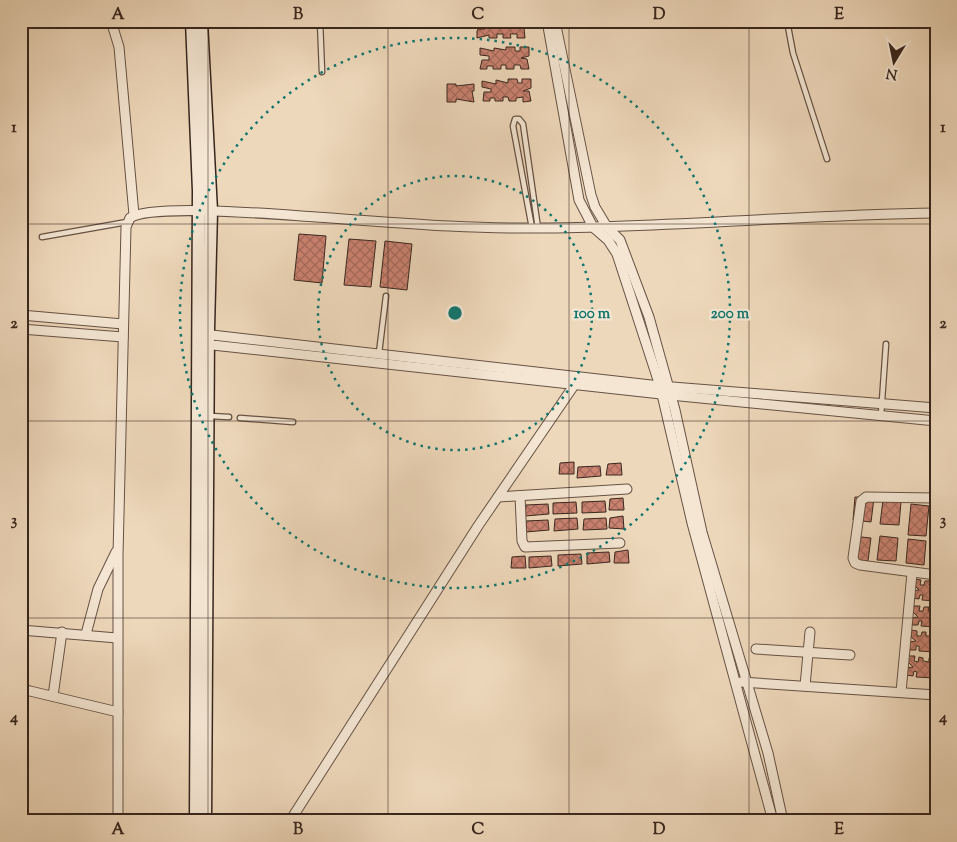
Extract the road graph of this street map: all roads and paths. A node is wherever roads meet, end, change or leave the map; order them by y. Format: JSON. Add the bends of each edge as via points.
{"nodes":[{"id":1,"x":111,"y":21,"type":"edge"},
{"id":2,"x":192,"y":21,"type":"edge"},
{"id":3,"x":201,"y":21,"type":"edge"},
{"id":4,"x":320,"y":21,"type":"edge"},
{"id":5,"x":547,"y":21,"type":"edge"},
{"id":6,"x":555,"y":21,"type":"edge"},
{"id":7,"x":787,"y":21,"type":"edge"},
{"id":8,"x":322,"y":72,"type":"dead end"},
{"id":9,"x":827,"y":159,"type":"dead end"},
{"id":10,"x":205,"y":211,"type":"junction"},
{"id":11,"x":936,"y":213,"type":"edge"},
{"id":12,"x":134,"y":215,"type":"junction"},
{"id":13,"x":127,"y":222,"type":"junction"},
{"id":14,"x":593,"y":227,"type":"junction"},
{"id":15,"x":607,"y":227,"type":"junction"},
{"id":16,"x":535,"y":228,"type":"junction"},
{"id":17,"x":42,"y":237,"type":"dead end"},
{"id":18,"x":386,"y":296,"type":"dead end"},
{"id":19,"x":21,"y":315,"type":"edge"},
{"id":20,"x":124,"y":324,"type":"junction"},
{"id":21,"x":21,"y":329,"type":"edge"},
{"id":22,"x":123,"y":337,"type":"junction"},
{"id":23,"x":203,"y":339,"type":"junction"},
{"id":24,"x":886,"y":344,"type":"dead end"},
{"id":25,"x":379,"y":353,"type":"junction"},
{"id":26,"x":578,"y":381,"type":"junction"},
{"id":27,"x":665,"y":391,"type":"junction"},
{"id":28,"x":882,"y":404,"type":"junction"},
{"id":29,"x":936,"y":408,"type":"edge"},
{"id":30,"x":207,"y":416,"type":"junction"},
{"id":31,"x":881,"y":416,"type":"junction"},
{"id":32,"x":228,"y":418,"type":"dead end"},
{"id":33,"x":240,"y":418,"type":"dead end"},
{"id":34,"x":936,"y":421,"type":"edge"},
{"id":35,"x":293,"y":422,"type":"dead end"},
{"id":36,"x":627,"y":489,"type":"dead end"},
{"id":37,"x":520,"y":496,"type":"junction"},
{"id":38,"x":498,"y":497,"type":"junction"},
{"id":39,"x":935,"y":498,"type":"edge"},
{"id":40,"x":620,"y":543,"type":"dead end"},
{"id":41,"x":118,"y":547,"type":"junction"},
{"id":42,"x":912,"y":573,"type":"junction"},
{"id":43,"x":936,"y":575,"type":"edge"},
{"id":44,"x":21,"y":630,"type":"edge"},
{"id":45,"x":62,"y":632,"type":"junction"},
{"id":46,"x":810,"y":632,"type":"dead end"},
{"id":47,"x":86,"y":634,"type":"junction"},
{"id":48,"x":117,"y":638,"type":"junction"},
{"id":49,"x":756,"y":649,"type":"dead end"},
{"id":50,"x":808,"y":652,"type":"junction"},
{"id":51,"x":850,"y":655,"type":"dead end"},
{"id":52,"x":736,"y":681,"type":"junction"},
{"id":53,"x":746,"y":682,"type":"junction"},
{"id":54,"x":805,"y":686,"type":"junction"},
{"id":55,"x":901,"y":692,"type":"junction"},
{"id":56,"x":21,"y":695,"type":"edge"},
{"id":57,"x":936,"y":695,"type":"edge"},
{"id":58,"x":53,"y":696,"type":"junction"},
{"id":59,"x":118,"y":712,"type":"junction"},
{"id":60,"x":118,"y":821,"type":"edge"},
{"id":61,"x":196,"y":821,"type":"edge"},
{"id":62,"x":205,"y":821,"type":"edge"},
{"id":63,"x":290,"y":821,"type":"edge"},
{"id":64,"x":773,"y":821,"type":"edge"},
{"id":65,"x":783,"y":821,"type":"edge"}],
"edges":[{"from":1,"to":12,"type":"street","via":[[119,47]]},
{"from":2,"to":10,"type":"main road"},
{"from":3,"to":10,"type":"main road"},
{"from":4,"to":8,"type":"lane"},
{"from":5,"to":14,"type":"street","via":[[579,200]]},
{"from":6,"to":15,"type":"street","via":[[591,195]]},
{"from":7,"to":9,"type":"lane"},
{"from":10,"to":12,"type":"street"},
{"from":10,"to":16,"type":"street"},
{"from":10,"to":23,"type":"main road"},
{"from":11,"to":15,"type":"street"},
{"from":12,"to":13,"type":"street"},
{"from":13,"to":17,"type":"lane"},
{"from":13,"to":20,"type":"street"},
{"from":14,"to":15,"type":"street"},
{"from":14,"to":16,"type":"street"},
{"from":14,"to":27,"type":"street","via":[[608,240],[617,254]]},
{"from":15,"to":27,"type":"street","via":[[623,246],[649,318]]},
{"from":16,"to":16,"type":"lane","via":[[512,126],[519,118],[523,124]]},
{"from":18,"to":25,"type":"lane"},
{"from":19,"to":20,"type":"street"},
{"from":20,"to":22,"type":"street"},
{"from":21,"to":22,"type":"street"},
{"from":22,"to":41,"type":"street"},
{"from":23,"to":25,"type":"street"},
{"from":23,"to":26,"type":"street"},
{"from":23,"to":30,"type":"main road"},
{"from":23,"to":61,"type":"main road"},
{"from":24,"to":28,"type":"lane"},
{"from":25,"to":26,"type":"street"},
{"from":26,"to":27,"type":"street"},
{"from":26,"to":38,"type":"street"},
{"from":27,"to":28,"type":"street"},
{"from":27,"to":31,"type":"street"},
{"from":27,"to":52,"type":"street","via":[[692,523]]},
{"from":27,"to":53,"type":"street","via":[[675,410],[702,532]]},
{"from":28,"to":29,"type":"street"},
{"from":28,"to":31,"type":"lane"},
{"from":30,"to":32,"type":"lane"},
{"from":30,"to":62,"type":"main road"},
{"from":31,"to":34,"type":"street"},
{"from":33,"to":35,"type":"lane"},
{"from":36,"to":37,"type":"street"},
{"from":37,"to":38,"type":"street"},
{"from":37,"to":40,"type":"street","via":[[525,547]]},
{"from":38,"to":63,"type":"street"},
{"from":39,"to":42,"type":"street","via":[[866,497],[861,501],[854,563]]},
{"from":41,"to":47,"type":"street","via":[[98,589]]},
{"from":41,"to":48,"type":"street"},
{"from":42,"to":43,"type":"street"},
{"from":42,"to":55,"type":"street"},
{"from":44,"to":45,"type":"street"},
{"from":45,"to":47,"type":"street"},
{"from":45,"to":58,"type":"street"},
{"from":46,"to":50,"type":"street"},
{"from":47,"to":48,"type":"street"},
{"from":48,"to":59,"type":"street"},
{"from":49,"to":50,"type":"street"},
{"from":50,"to":51,"type":"street"},
{"from":50,"to":54,"type":"street"},
{"from":52,"to":53,"type":"street"},
{"from":52,"to":64,"type":"street"},
{"from":53,"to":54,"type":"street"},
{"from":53,"to":65,"type":"street","via":[[768,753]]},
{"from":54,"to":55,"type":"street"},
{"from":55,"to":57,"type":"street"},
{"from":56,"to":58,"type":"street","via":[[25,690]]},
{"from":58,"to":59,"type":"street"},
{"from":59,"to":60,"type":"street"}]}
